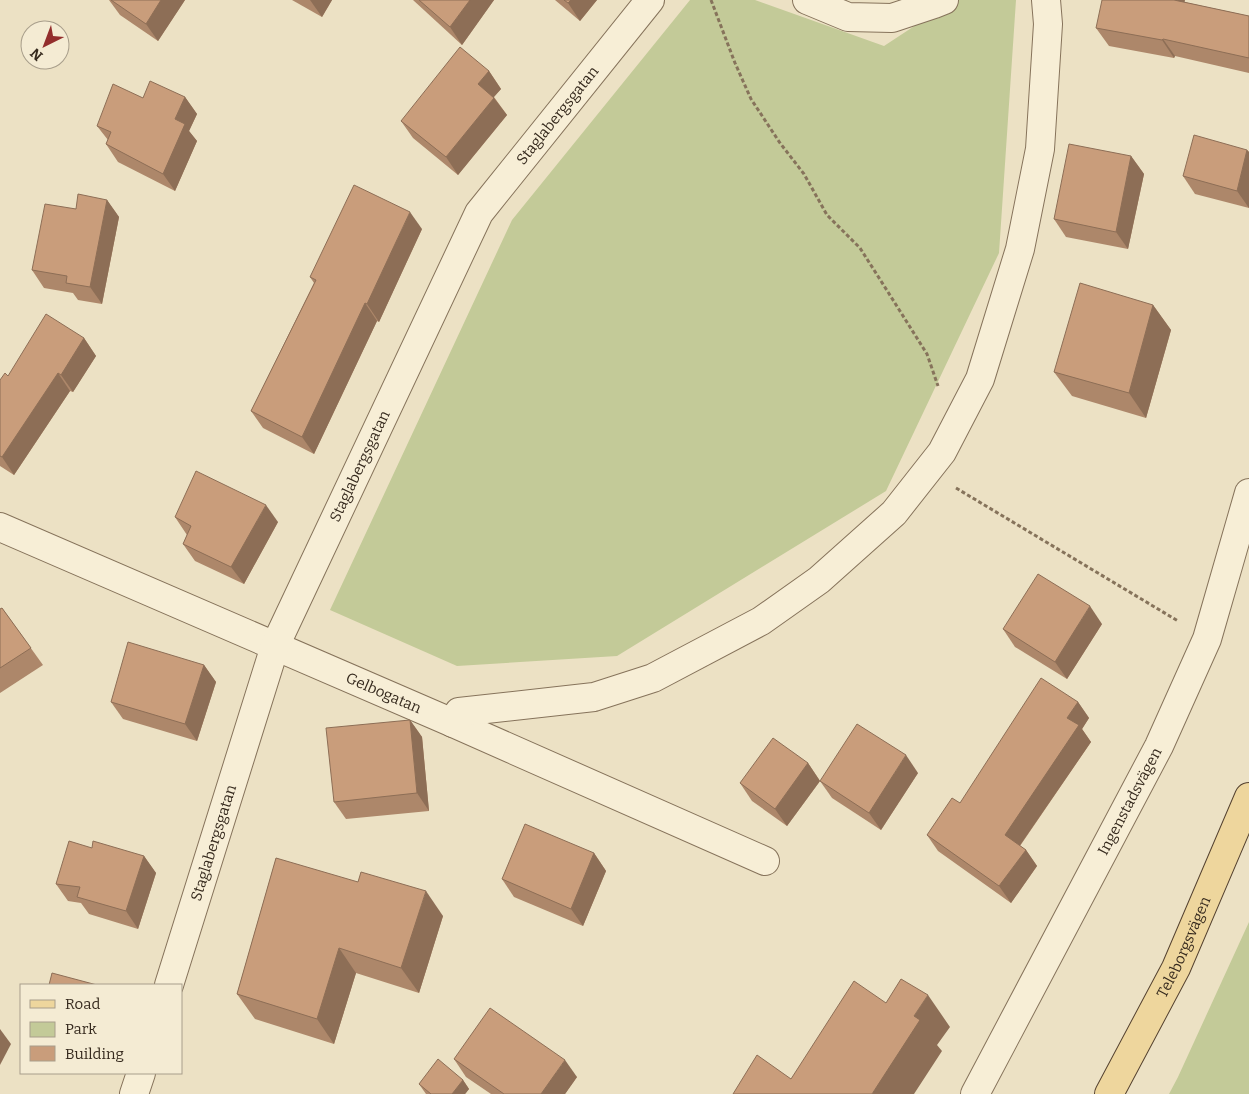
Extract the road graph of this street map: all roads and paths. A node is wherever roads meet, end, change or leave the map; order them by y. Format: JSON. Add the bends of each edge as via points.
{"nodes":[{"id":1,"x":650,"y":0,"type":"edge"},
{"id":2,"x":711,"y":0,"type":"edge"},
{"id":3,"x":807,"y":0,"type":"edge"},
{"id":4,"x":944,"y":0,"type":"edge"},
{"id":5,"x":1046,"y":0,"type":"edge"},
{"id":6,"x":953,"y":432,"type":"junction"},
{"id":7,"x":928,"y":471,"type":"junction"},
{"id":8,"x":1249,"y":493,"type":"edge"},
{"id":9,"x":0,"y":527,"type":"edge"},
{"id":10,"x":1208,"y":639,"type":"junction"},
{"id":11,"x":276,"y":646,"type":"junction"},
{"id":12,"x":453,"y":723,"type":"junction"},
{"id":13,"x":1249,"y":796,"type":"edge"},
{"id":14,"x":765,"y":861,"type":"dead end"},
{"id":15,"x":168,"y":984,"type":"edge"},
{"id":16,"x":141,"y":1074,"type":"edge"},
{"id":17,"x":134,"y":1094,"type":"edge"},
{"id":18,"x":975,"y":1094,"type":"edge"},
{"id":19,"x":1109,"y":1094,"type":"edge"}],
"edges":[{"from":1,"to":11,"type":"street","name":"Staglabergsgatan","via":[[479,212]]},
{"from":2,"to":6,"type":"path","via":[[751,99],[804,174],[827,215],[860,248],[927,354]]},
{"from":3,"to":4,"type":"street","via":[[848,17],[892,18]]},
{"from":5,"to":6,"type":"street","via":[[1048,24],[1040,149],[1020,249],[980,379]]},
{"from":6,"to":7,"type":"street"},
{"from":7,"to":10,"type":"path"},
{"from":7,"to":12,"type":"street","via":[[894,513],[819,580],[761,621],[662,674],[594,697],[460,712]]},
{"from":8,"to":10,"type":"street","name":"Ingenstadsvägen"},
{"from":9,"to":11,"type":"street","name":"Gelbogatan"},
{"from":10,"to":18,"type":"street","name":"Ingenstadsvägen","via":[[1158,746]]},
{"from":11,"to":12,"type":"street","name":"Gelbogatan"},
{"from":11,"to":15,"type":"street","name":"Staglabergsgatan"},
{"from":12,"to":14,"type":"street","name":"Gelbogatan"},
{"from":13,"to":19,"type":"main road","name":"Teleborgsvägen","via":[[1176,968]]},
{"from":16,"to":17,"type":"street"}]}
